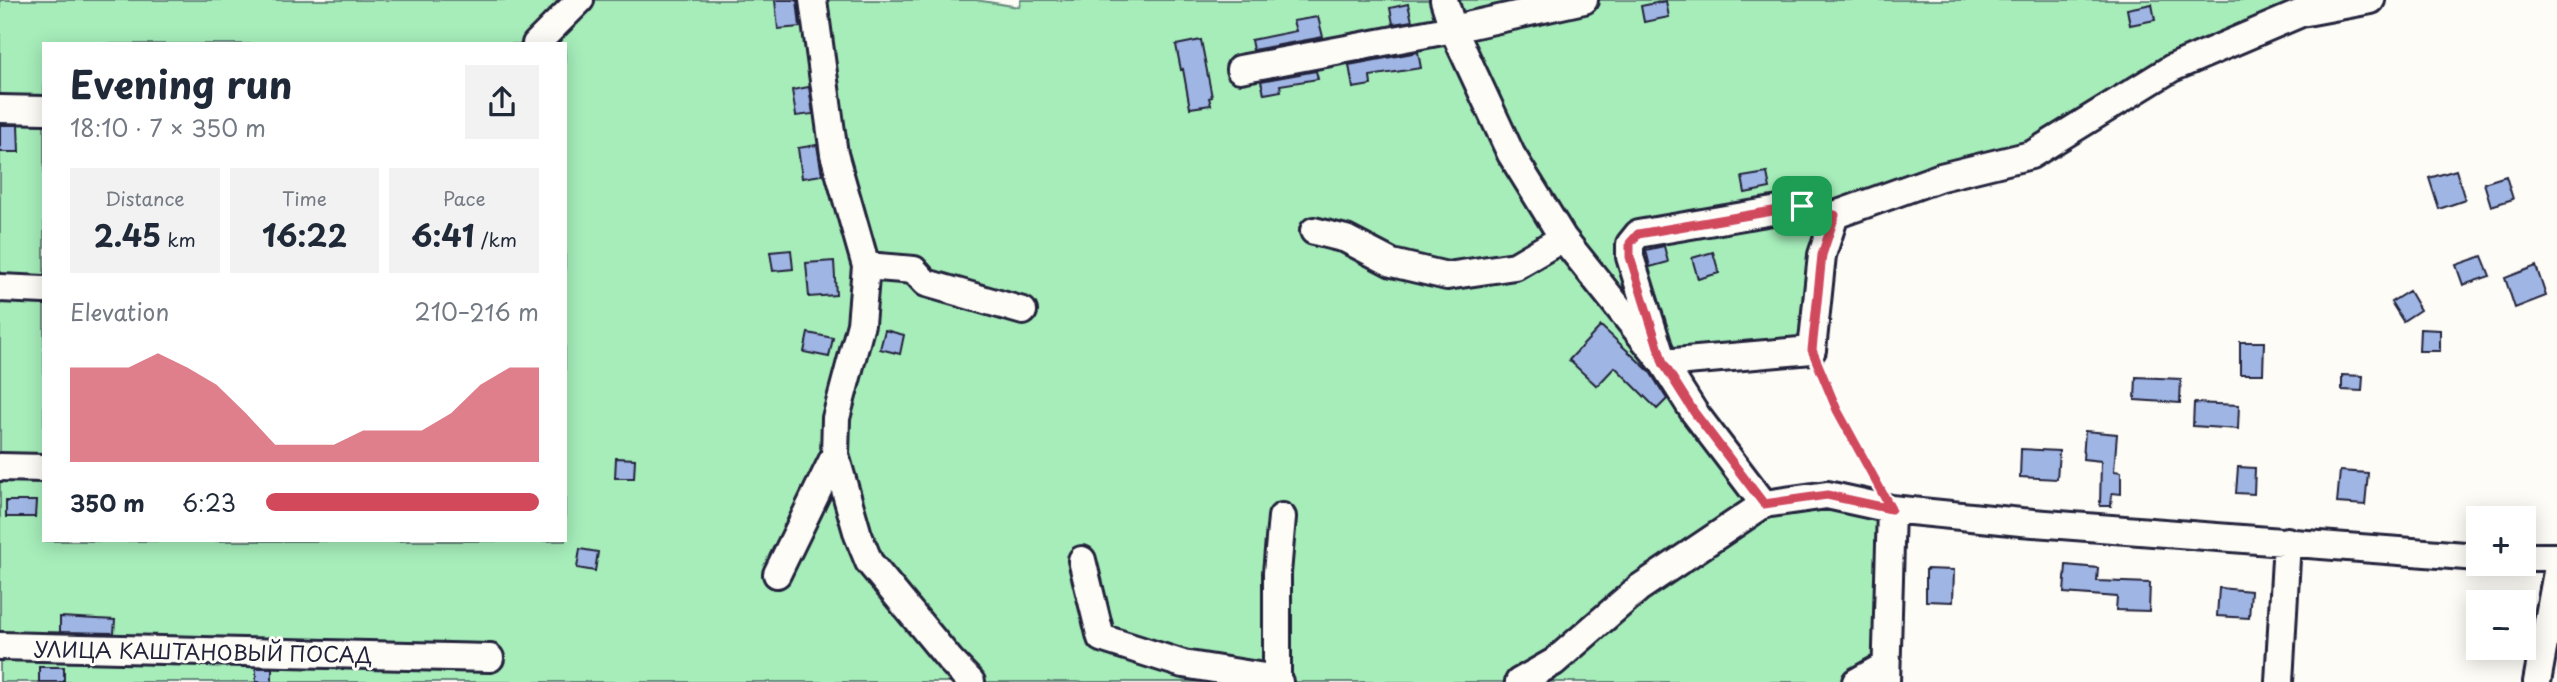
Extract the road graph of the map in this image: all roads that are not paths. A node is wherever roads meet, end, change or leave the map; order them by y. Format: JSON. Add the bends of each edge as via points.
{"nodes":[{"id":1,"x":579,"y":0,"type":"edge"},
{"id":2,"x":813,"y":0,"type":"edge"},
{"id":3,"x":1444,"y":0,"type":"edge"},
{"id":4,"x":1584,"y":0,"type":"edge"},
{"id":5,"x":2371,"y":0,"type":"edge"},
{"id":6,"x":1453,"y":29,"type":"junction"},
{"id":7,"x":538,"y":42,"type":"edge"},
{"id":8,"x":1240,"y":69,"type":"dead end"},
{"id":9,"x":0,"y":109,"type":"edge"},
{"id":10,"x":42,"y":110,"type":"edge"},
{"id":11,"x":1835,"y":215,"type":"junction"},
{"id":12,"x":1314,"y":231,"type":"dead end"},
{"id":13,"x":1563,"y":238,"type":"junction"},
{"id":14,"x":866,"y":266,"type":"junction"},
{"id":15,"x":0,"y":288,"type":"edge"},
{"id":16,"x":42,"y":290,"type":"edge"},
{"id":17,"x":1023,"y":311,"type":"dead end"},
{"id":18,"x":1663,"y":363,"type":"junction"},
{"id":19,"x":835,"y":455,"type":"junction"},
{"id":20,"x":0,"y":467,"type":"edge"},
{"id":21,"x":42,"y":468,"type":"edge"},
{"id":22,"x":1764,"y":504,"type":"junction"},
{"id":23,"x":1891,"y":509,"type":"junction"},
{"id":24,"x":1282,"y":517,"type":"dead end"},
{"id":25,"x":2287,"y":541,"type":"junction"},
{"id":26,"x":2466,"y":555,"type":"edge"},
{"id":27,"x":2536,"y":557,"type":"edge"},
{"id":28,"x":2557,"y":557,"type":"edge"},
{"id":29,"x":1082,"y":559,"type":"dead end"},
{"id":30,"x":2557,"y":572,"type":"edge"},
{"id":31,"x":777,"y":574,"type":"dead end"},
{"id":32,"x":0,"y":646,"type":"edge"},
{"id":33,"x":490,"y":658,"type":"dead end"},
{"id":34,"x":1886,"y":673,"type":"edge"},
{"id":35,"x":1278,"y":681,"type":"edge"},
{"id":36,"x":971,"y":682,"type":"edge"},
{"id":37,"x":1518,"y":682,"type":"edge"},
{"id":38,"x":1856,"y":682,"type":"edge"},
{"id":39,"x":2279,"y":682,"type":"edge"},
{"id":40,"x":2537,"y":682,"type":"edge"}],
"edges":[{"from":1,"to":7,"type":"street"},
{"from":2,"to":14,"type":"street","via":[[834,154]]},
{"from":3,"to":6,"type":"street"},
{"from":4,"to":6,"type":"street"},
{"from":5,"to":11,"type":"street","via":[[2301,13],[2172,68],[2031,155],[1941,177]]},
{"from":6,"to":8,"type":"street"},
{"from":6,"to":13,"type":"street","via":[[1511,154]]},
{"from":9,"to":10,"type":"street"},
{"from":11,"to":18,"type":"street","via":[[1822,255],[1812,350]]},
{"from":11,"to":18,"type":"street","via":[[1802,206],[1638,234],[1630,243],[1630,257]]},
{"from":12,"to":13,"type":"street","via":[[1346,239],[1392,263],[1447,276],[1515,266]]},
{"from":13,"to":18,"type":"street"},
{"from":14,"to":17,"type":"street","via":[[914,270],[926,283]]},
{"from":14,"to":19,"type":"street","via":[[861,324],[836,418]]},
{"from":15,"to":16,"type":"street"},
{"from":18,"to":22,"type":"street"},
{"from":19,"to":31,"type":"street"},
{"from":19,"to":36,"type":"street","via":[[869,562]]},
{"from":20,"to":21,"type":"street"},
{"from":22,"to":23,"type":"street","via":[[1827,495]]},
{"from":22,"to":37,"type":"street","via":[[1639,588],[1554,662]]},
{"from":23,"to":25,"type":"street"},
{"from":23,"to":34,"type":"street"},
{"from":24,"to":35,"type":"street","via":[[1277,573]]},
{"from":25,"to":26,"type":"street"},
{"from":25,"to":39,"type":"street"},
{"from":27,"to":28,"type":"street"},
{"from":29,"to":35,"type":"street","via":[[1101,638],[1183,664]]},
{"from":30,"to":40,"type":"street"},
{"from":32,"to":33,"type":"street","name":"УЛИЦА КАШТАНОВЫЙ ПОСАД"},
{"from":34,"to":38,"type":"street"}]}
